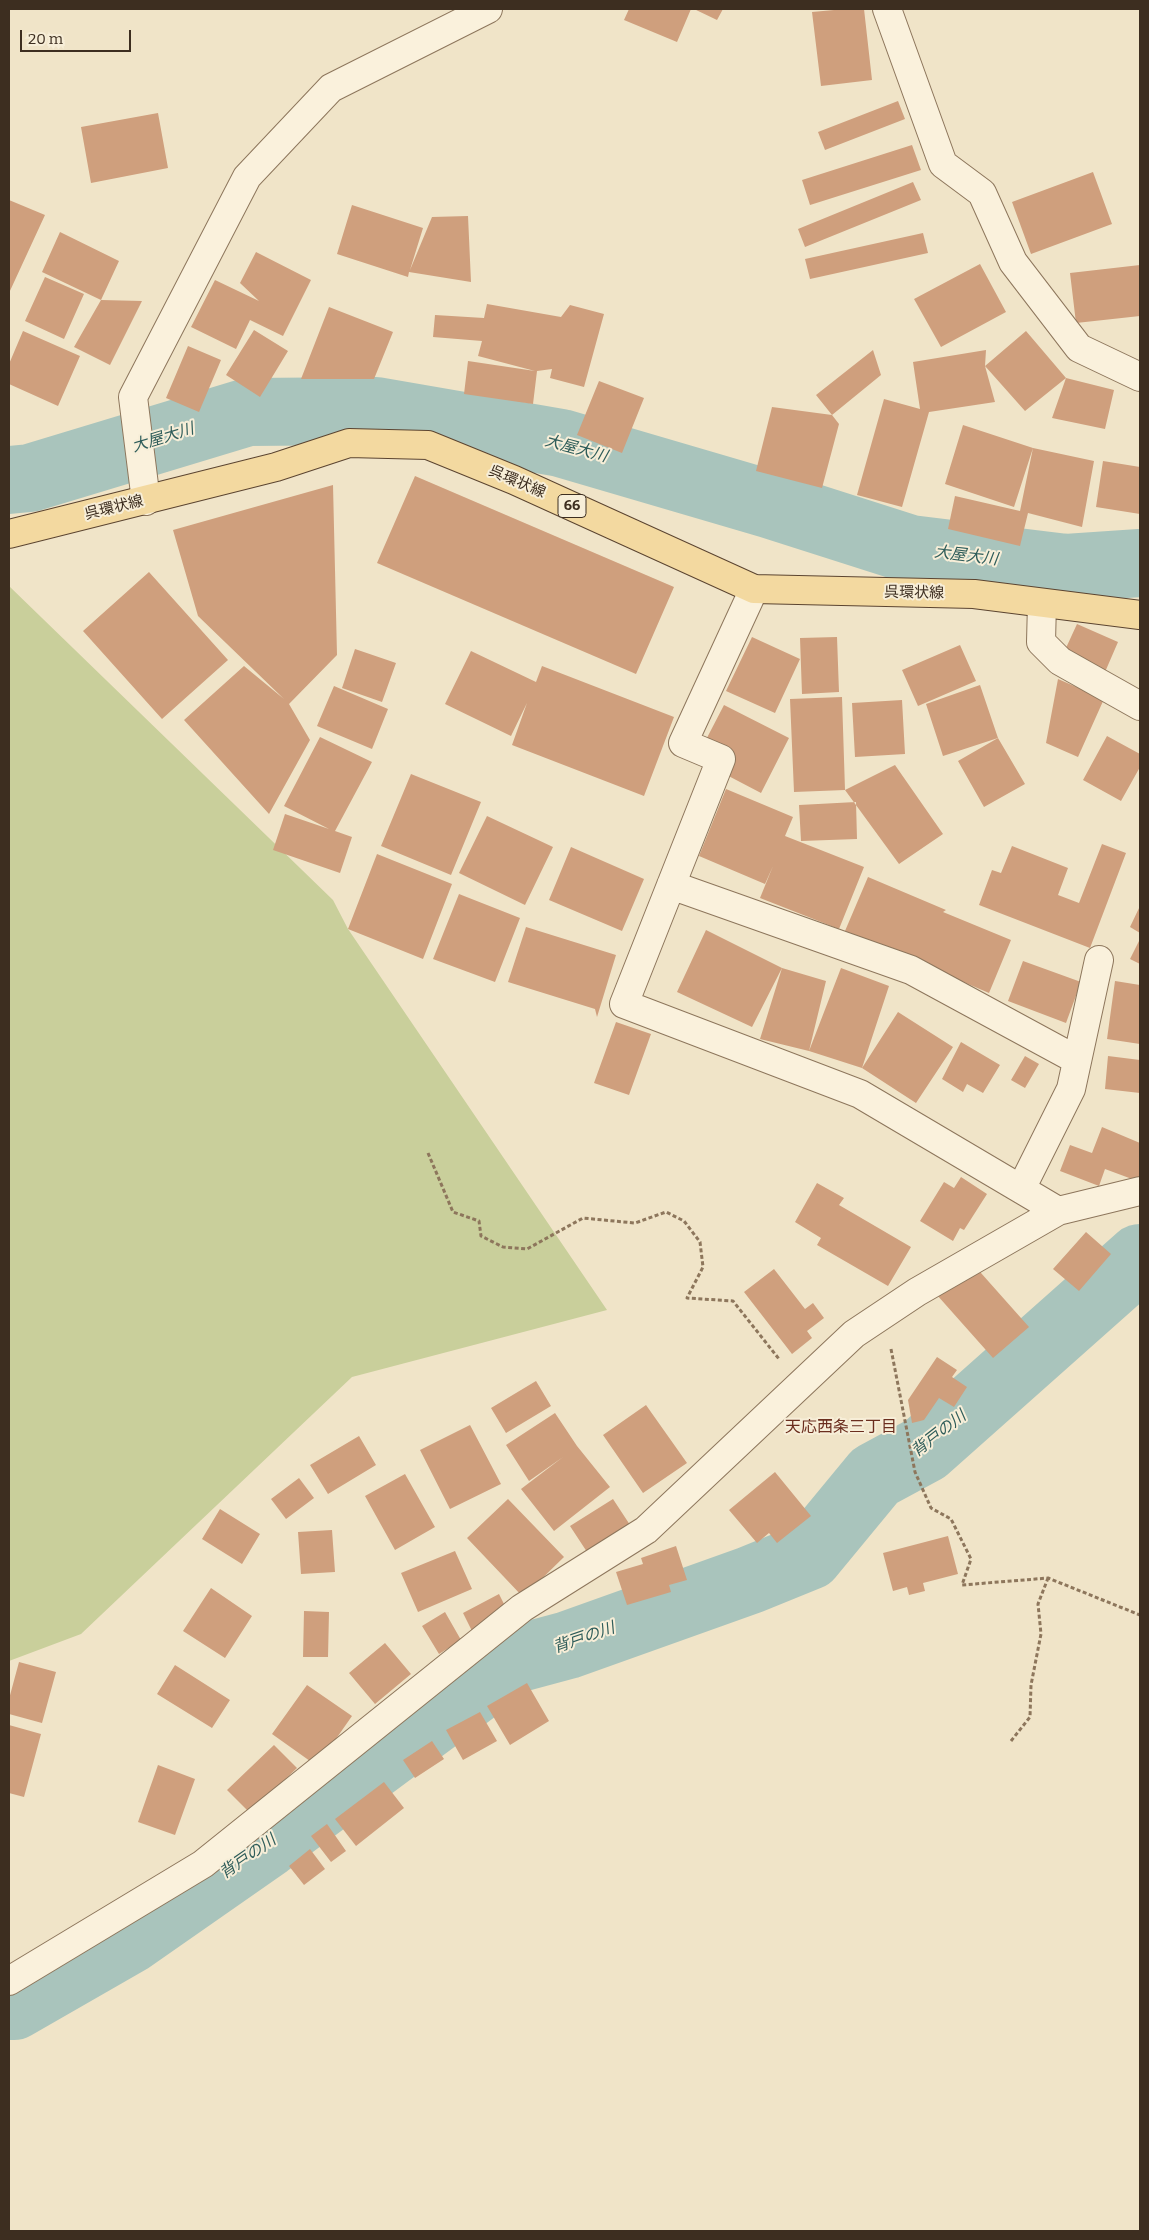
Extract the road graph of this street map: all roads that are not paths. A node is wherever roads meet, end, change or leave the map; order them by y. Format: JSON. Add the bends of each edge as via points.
{"nodes":[{"id":1,"x":488,"y":9,"type":"edge"},
{"id":2,"x":887,"y":9,"type":"edge"},
{"id":3,"x":1140,"y":377,"type":"edge"},
{"id":4,"x":146,"y":501,"type":"junction"},
{"id":5,"x":9,"y":534,"type":"edge"},
{"id":6,"x":754,"y":589,"type":"junction"},
{"id":7,"x":1042,"y":603,"type":"junction"},
{"id":8,"x":1140,"y":615,"type":"edge"},
{"id":9,"x":1140,"y":706,"type":"edge"},
{"id":10,"x":671,"y":885,"type":"junction"},
{"id":11,"x":1099,"y":960,"type":"dead end"},
{"id":12,"x":1077,"y":1060,"type":"junction"},
{"id":13,"x":1021,"y":1189,"type":"junction"},
{"id":14,"x":1140,"y":1191,"type":"edge"},
{"id":15,"x":1058,"y":1211,"type":"junction"},
{"id":16,"x":9,"y":1981,"type":"edge"}],
"edges":[{"from":1,"to":4,"type":"street","via":[[331,88],[247,177],[133,397]]},
{"from":2,"to":3,"type":"street","via":[[943,164],[982,193],[1013,262],[1079,348]]},
{"from":4,"to":5,"type":"main road","name":"呉環状線","number":"66"},
{"from":4,"to":6,"type":"main road","name":"呉環状線","number":"66","via":[[276,467],[349,443],[428,445],[514,480]]},
{"from":6,"to":7,"type":"main road","name":"呉環状線","number":"66","via":[[974,594]]},
{"from":6,"to":10,"type":"street","via":[[683,742],[721,759]]},
{"from":7,"to":8,"type":"main road","name":"呉環状線","number":"66"},
{"from":7,"to":9,"type":"street","via":[[1041,642],[1060,660]]},
{"from":10,"to":12,"type":"street","via":[[911,970]]},
{"from":10,"to":13,"type":"street","via":[[624,1004],[860,1094]]},
{"from":11,"to":12,"type":"street"},
{"from":12,"to":13,"type":"street","via":[[1071,1089]]},
{"from":13,"to":15,"type":"street"},
{"from":14,"to":15,"type":"street"},
{"from":15,"to":16,"type":"street","via":[[917,1292],[854,1334],[646,1530],[522,1608],[203,1864]]}]}
